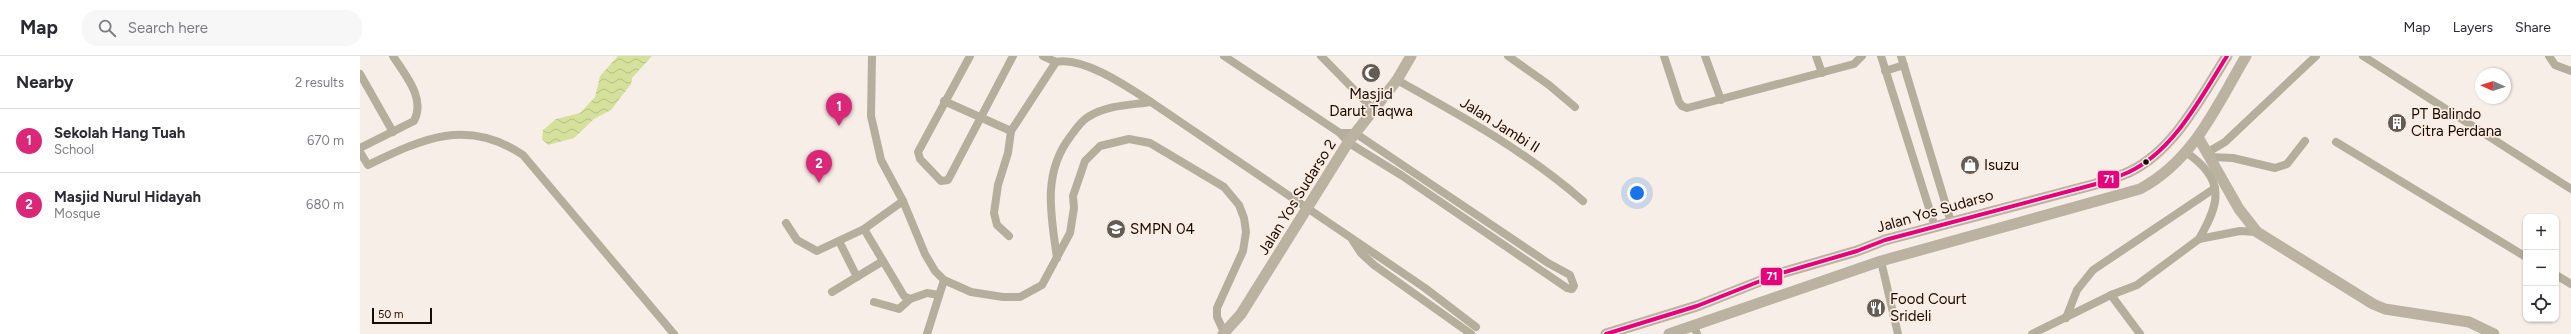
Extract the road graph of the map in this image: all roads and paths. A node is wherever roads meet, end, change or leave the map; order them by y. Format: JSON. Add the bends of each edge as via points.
{"nodes":[{"id":1,"x":393,"y":56,"type":"edge"},
{"id":2,"x":872,"y":56,"type":"edge"},
{"id":3,"x":970,"y":56,"type":"edge"},
{"id":4,"x":1013,"y":56,"type":"edge"},
{"id":5,"x":1043,"y":56,"type":"edge"},
{"id":6,"x":1224,"y":56,"type":"edge"},
{"id":7,"x":1411,"y":56,"type":"edge"},
{"id":8,"x":1508,"y":56,"type":"edge"},
{"id":9,"x":1664,"y":56,"type":"edge"},
{"id":10,"x":1705,"y":56,"type":"edge"},
{"id":11,"x":1816,"y":56,"type":"edge"},
{"id":12,"x":1862,"y":56,"type":"edge"},
{"id":13,"x":1881,"y":56,"type":"edge"},
{"id":14,"x":1902,"y":56,"type":"edge"},
{"id":15,"x":2227,"y":56,"type":"edge"},
{"id":16,"x":2246,"y":56,"type":"edge"},
{"id":17,"x":2316,"y":56,"type":"edge"},
{"id":18,"x":2363,"y":56,"type":"edge"},
{"id":19,"x":2548,"y":56,"type":"edge"},
{"id":20,"x":1323,"y":57,"type":"edge"},
{"id":21,"x":1060,"y":59,"type":"edge"},
{"id":22,"x":1904,"y":65,"type":"junction"},
{"id":23,"x":1885,"y":71,"type":"junction"},
{"id":24,"x":2571,"y":71,"type":"edge"},
{"id":25,"x":1822,"y":73,"type":"junction"},
{"id":26,"x":360,"y":74,"type":"edge"},
{"id":27,"x":1397,"y":80,"type":"junction"},
{"id":28,"x":944,"y":100,"type":"junction"},
{"id":29,"x":1721,"y":100,"type":"junction"},
{"id":30,"x":1151,"y":102,"type":"junction"},
{"id":31,"x":1575,"y":107,"type":"dead end"},
{"id":32,"x":1373,"y":109,"type":"junction"},
{"id":33,"x":980,"y":117,"type":"junction"},
{"id":34,"x":1011,"y":131,"type":"junction"},
{"id":35,"x":393,"y":132,"type":"junction"},
{"id":36,"x":1340,"y":133,"type":"junction"},
{"id":37,"x":1355,"y":133,"type":"junction"},
{"id":38,"x":2198,"y":137,"type":"junction"},
{"id":39,"x":2305,"y":141,"type":"dead end"},
{"id":40,"x":2336,"y":142,"type":"dead end"},
{"id":41,"x":1348,"y":143,"type":"junction"},
{"id":42,"x":360,"y":148,"type":"edge"},
{"id":43,"x":360,"y":152,"type":"edge"},
{"id":44,"x":2187,"y":153,"type":"junction"},
{"id":45,"x":2209,"y":154,"type":"junction"},
{"id":46,"x":2216,"y":188,"type":"junction"},
{"id":47,"x":2571,"y":189,"type":"edge"},
{"id":48,"x":902,"y":201,"type":"junction"},
{"id":49,"x":1584,"y":202,"type":"dead end"},
{"id":50,"x":1308,"y":207,"type":"junction"},
{"id":51,"x":1951,"y":222,"type":"junction"},
{"id":52,"x":786,"y":223,"type":"dead end"},
{"id":53,"x":1935,"y":227,"type":"junction"},
{"id":54,"x":864,"y":229,"type":"junction"},
{"id":55,"x":1920,"y":231,"type":"junction"},
{"id":56,"x":2258,"y":232,"type":"junction"},
{"id":57,"x":1008,"y":236,"type":"dead end"},
{"id":58,"x":2199,"y":239,"type":"junction"},
{"id":59,"x":1352,"y":240,"type":"junction"},
{"id":60,"x":839,"y":241,"type":"junction"},
{"id":61,"x":1926,"y":250,"type":"junction"},
{"id":62,"x":1857,"y":251,"type":"junction"},
{"id":63,"x":2523,"y":255,"type":"edge"},
{"id":64,"x":1057,"y":258,"type":"junction"},
{"id":65,"x":883,"y":261,"type":"junction"},
{"id":66,"x":1881,"y":261,"type":"junction"},
{"id":67,"x":1860,"y":268,"type":"junction"},
{"id":68,"x":858,"y":277,"type":"junction"},
{"id":69,"x":2559,"y":277,"type":"edge"},
{"id":70,"x":944,"y":280,"type":"junction"},
{"id":71,"x":2571,"y":284,"type":"edge"},
{"id":72,"x":832,"y":292,"type":"dead end"},
{"id":73,"x":2111,"y":294,"type":"junction"},
{"id":74,"x":939,"y":295,"type":"junction"},
{"id":75,"x":910,"y":299,"type":"junction"},
{"id":76,"x":874,"y":302,"type":"dead end"},
{"id":77,"x":2066,"y":318,"type":"junction"},
{"id":78,"x":1476,"y":327,"type":"dead end"},
{"id":79,"x":1690,"y":331,"type":"edge"},
{"id":80,"x":1223,"y":333,"type":"edge"},
{"id":81,"x":674,"y":334,"type":"edge"},
{"id":82,"x":927,"y":334,"type":"edge"},
{"id":83,"x":1471,"y":334,"type":"edge"},
{"id":84,"x":1606,"y":334,"type":"edge"},
{"id":85,"x":1669,"y":334,"type":"edge"},
{"id":86,"x":1898,"y":334,"type":"edge"},
{"id":87,"x":2032,"y":334,"type":"edge"},
{"id":88,"x":2140,"y":334,"type":"edge"},
{"id":89,"x":2494,"y":334,"type":"edge"}],
"edges":[{"from":1,"to":35,"type":"street","via":[[416,95],[419,108],[414,121]]},
{"from":2,"to":48,"type":"street","via":[[870,92],[876,145]]},
{"from":3,"to":28,"type":"street"},
{"from":4,"to":33,"type":"street"},
{"from":5,"to":21,"type":"street"},
{"from":6,"to":36,"type":"street"},
{"from":7,"to":27,"type":"main road","name":"Jalan Yos Sudarso 2"},
{"from":8,"to":31,"type":"street"},
{"from":9,"to":29,"type":"street","via":[[1682,106],[1687,108]]},
{"from":10,"to":29,"type":"street"},
{"from":11,"to":25,"type":"street"},
{"from":12,"to":25,"type":"street","via":[[1854,64]]},
{"from":13,"to":23,"type":"street"},
{"from":14,"to":22,"type":"street"},
{"from":15,"to":51,"type":"main road","name":"Jalan Yos Sudarso","via":[[2161,150],[2134,169],[2096,184]]},
{"from":16,"to":38,"type":"main road"},
{"from":17,"to":45,"type":"street"},
{"from":18,"to":47,"type":"street"},
{"from":19,"to":24,"type":"street","via":[[2556,65]]},
{"from":20,"to":32,"type":"street"},
{"from":21,"to":30,"type":"street","via":[[1079,59],[1095,65]]},
{"from":21,"to":34,"type":"street"},
{"from":22,"to":23,"type":"street"},
{"from":22,"to":51,"type":"street"},
{"from":23,"to":53,"type":"street"},
{"from":25,"to":29,"type":"street"},
{"from":26,"to":35,"type":"street"},
{"from":27,"to":32,"type":"main road","name":"Jalan Yos Sudarso 2"},
{"from":27,"to":49,"type":"street","name":"Jalan Jambi II","via":[[1507,144],[1553,176]]},
{"from":28,"to":33,"type":"street"},
{"from":28,"to":33,"type":"street","via":[[918,152],[920,160],[938,180],[948,180]]},
{"from":30,"to":50,"type":"street"},
{"from":30,"to":64,"type":"street","via":[[1117,106],[1087,117],[1059,151],[1053,168],[1051,199]]},
{"from":32,"to":37,"type":"main road","name":"Jalan Yos Sudarso 2"},
{"from":33,"to":34,"type":"street"},
{"from":34,"to":57,"type":"street","via":[[994,213],[997,225]]},
{"from":35,"to":42,"type":"street"},
{"from":36,"to":37,"type":"street"},
{"from":36,"to":41,"type":"street"},
{"from":37,"to":41,"type":"main road","name":"Jalan Yos Sudarso 2"},
{"from":37,"to":41,"type":"street","via":[[1548,263],[1570,275],[1574,286],[1572,289],[1401,175]]},
{"from":38,"to":44,"type":"main road"},
{"from":38,"to":45,"type":"main road"},
{"from":39,"to":45,"type":"street","via":[[2287,164],[2275,168]]},
{"from":40,"to":63,"type":"street"},
{"from":41,"to":50,"type":"main road","name":"Jalan Yos Sudarso 2"},
{"from":43,"to":81,"type":"street","via":[[368,165],[417,141],[444,136],[483,138],[510,147],[523,155]]},
{"from":44,"to":46,"type":"street","via":[[2210,174]]},
{"from":44,"to":61,"type":"main road","via":[[2160,178],[2140,189]]},
{"from":45,"to":56,"type":"main road","via":[[2239,209]]},
{"from":46,"to":58,"type":"street","via":[[2214,211]]},
{"from":46,"to":77,"type":"street","via":[[2093,270],[2077,290]]},
{"from":48,"to":54,"type":"street"},
{"from":48,"to":70,"type":"street","via":[[925,254]]},
{"from":50,"to":59,"type":"street"},
{"from":50,"to":80,"type":"main road","name":"Jalan Yos Sudarso 2","via":[[1241,314]]},
{"from":51,"to":53,"type":"main road","name":"Jalan Yos Sudarso"},
{"from":52,"to":60,"type":"street","via":[[796,240],[810,249],[816,251]]},
{"from":53,"to":55,"type":"main road","name":"Jalan Yos Sudarso"},
{"from":54,"to":60,"type":"street"},
{"from":54,"to":65,"type":"street"},
{"from":55,"to":61,"type":"main road"},
{"from":55,"to":62,"type":"main road","name":"Jalan Yos Sudarso","via":[[1885,240]]},
{"from":56,"to":58,"type":"street","via":[[2240,230]]},
{"from":56,"to":89,"type":"main road","via":[[2373,304],[2469,322]]},
{"from":58,"to":73,"type":"street","via":[[2137,285]]},
{"from":59,"to":78,"type":"street","via":[[1425,288]]},
{"from":59,"to":83,"type":"street","via":[[1374,265]]},
{"from":60,"to":68,"type":"street"},
{"from":61,"to":66,"type":"main road"},
{"from":62,"to":67,"type":"main road"},
{"from":62,"to":84,"type":"main road","name":"Jalan Yos Sudarso","via":[[1778,274],[1697,306]]},
{"from":64,"to":70,"type":"street","via":[[1042,285],[1020,297],[971,292]]},
{"from":64,"to":80,"type":"street","via":[[1070,233],[1073,196],[1079,174],[1093,151],[1116,141],[1129,139],[1150,143],[1224,186],[1239,205],[1244,218],[1246,232],[1243,251],[1216,312]]},
{"from":65,"to":68,"type":"street"},
{"from":65,"to":75,"type":"street","via":[[904,296]]},
{"from":66,"to":67,"type":"main road"},
{"from":66,"to":86,"type":"street"},
{"from":67,"to":79,"type":"main road"},
{"from":68,"to":72,"type":"street"},
{"from":69,"to":71,"type":"street"},
{"from":70,"to":74,"type":"street"},
{"from":73,"to":77,"type":"street"},
{"from":73,"to":88,"type":"street"},
{"from":74,"to":75,"type":"street","via":[[927,293]]},
{"from":74,"to":82,"type":"street"},
{"from":75,"to":76,"type":"street","via":[[899,309],[888,308]]},
{"from":77,"to":87,"type":"street"},
{"from":79,"to":85,"type":"main road"}]}
